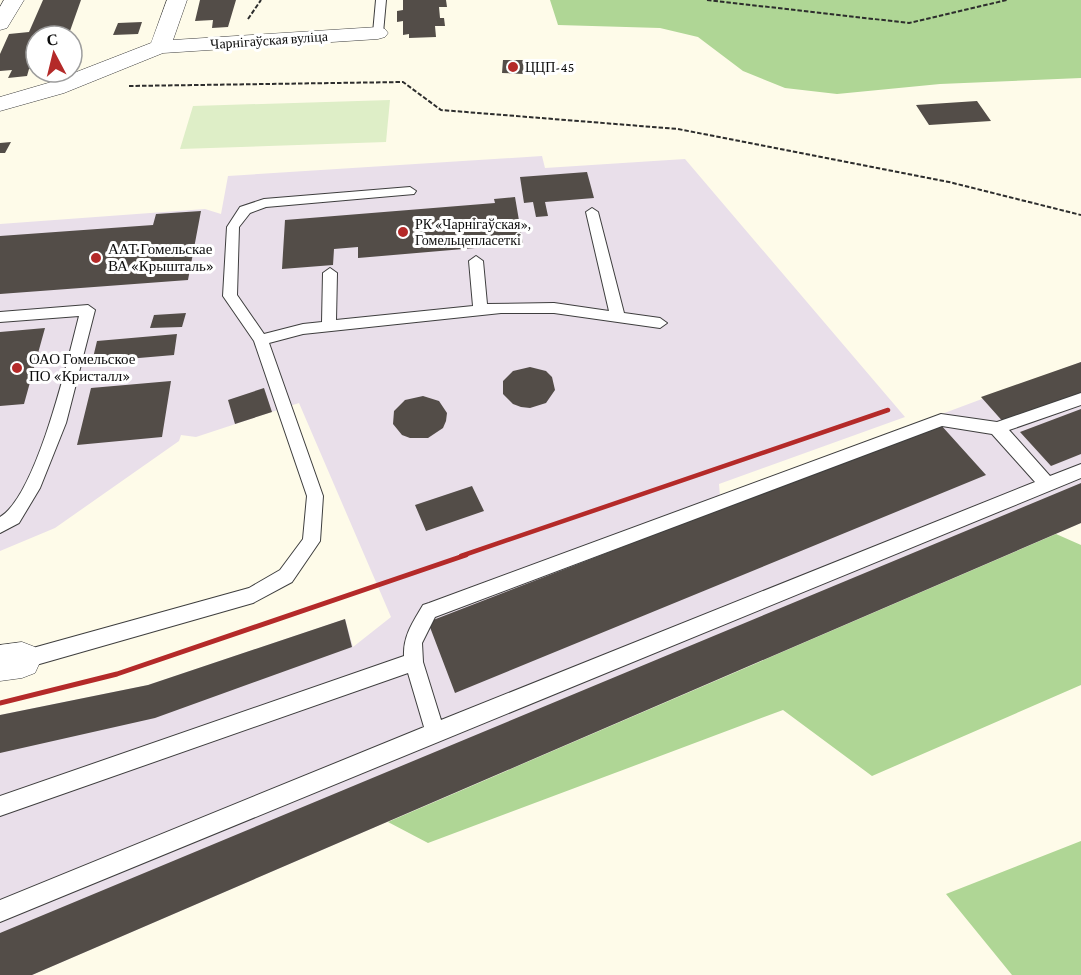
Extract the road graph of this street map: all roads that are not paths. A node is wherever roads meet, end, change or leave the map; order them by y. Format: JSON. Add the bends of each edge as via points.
{"nodes":[{"id":1,"x":14,"y":0,"type":"edge"},
{"id":2,"x":177,"y":0,"type":"edge"},
{"id":3,"x":381,"y":0,"type":"edge"},
{"id":4,"x":0,"y":24,"type":"edge"},
{"id":5,"x":378,"y":33,"type":"joint"},
{"id":6,"x":160,"y":47,"type":"junction"},
{"id":7,"x":0,"y":104,"type":"edge"},
{"id":8,"x":410,"y":191,"type":"dead end"},
{"id":9,"x":592,"y":212,"type":"dead end"},
{"id":10,"x":476,"y":261,"type":"dead end"},
{"id":11,"x":330,"y":273,"type":"dead end"},
{"id":12,"x":481,"y":311,"type":"junction"},
{"id":13,"x":0,"y":317,"type":"edge"},
{"id":14,"x":618,"y":317,"type":"junction"},
{"id":15,"x":660,"y":323,"type":"dead end"},
{"id":16,"x":329,"y":326,"type":"junction"},
{"id":17,"x":261,"y":340,"type":"junction"},
{"id":18,"x":1081,"y":399,"type":"edge"},
{"id":19,"x":997,"y":428,"type":"junction"},
{"id":20,"x":1081,"y":471,"type":"edge"},
{"id":21,"x":1047,"y":485,"type":"junction"},
{"id":22,"x":0,"y":526,"type":"edge"},
{"id":23,"x":11,"y":661,"type":"edge"},
{"id":24,"x":414,"y":662,"type":"junction"},
{"id":25,"x":435,"y":732,"type":"junction"},
{"id":26,"x":0,"y":806,"type":"edge"},
{"id":27,"x":0,"y":911,"type":"edge"}],
"edges":[{"from":1,"to":4,"type":"street"},
{"from":2,"to":6,"type":"street"},
{"from":3,"to":5,"type":"lane"},
{"from":5,"to":6,"type":"street","name":"Чарнігаўская вуліца"},
{"from":6,"to":7,"type":"street","name":"Чарнігаўская вуліца","via":[[56,88]]},
{"from":8,"to":17,"type":"lane","via":[[264,203],[245,210],[233,227],[230,296]]},
{"from":9,"to":14,"type":"lane"},
{"from":10,"to":12,"type":"lane"},
{"from":11,"to":16,"type":"lane"},
{"from":12,"to":14,"type":"lane","via":[[554,308]]},
{"from":12,"to":16,"type":"lane"},
{"from":13,"to":22,"type":"lane","via":[[88,309],[58,423],[32,488],[13,519]]},
{"from":14,"to":15,"type":"lane"},
{"from":16,"to":17,"type":"lane"},
{"from":17,"to":23,"type":"lane","via":[[315,496],[311,541],[286,576],[253,595]]},
{"from":18,"to":19,"type":"lane"},
{"from":19,"to":21,"type":"lane"},
{"from":19,"to":24,"type":"lane","via":[[941,420],[429,611],[413,642]]},
{"from":20,"to":21,"type":"lane"},
{"from":21,"to":25,"type":"lane"},
{"from":24,"to":25,"type":"lane"},
{"from":24,"to":26,"type":"lane"},
{"from":25,"to":27,"type":"lane"}]}
